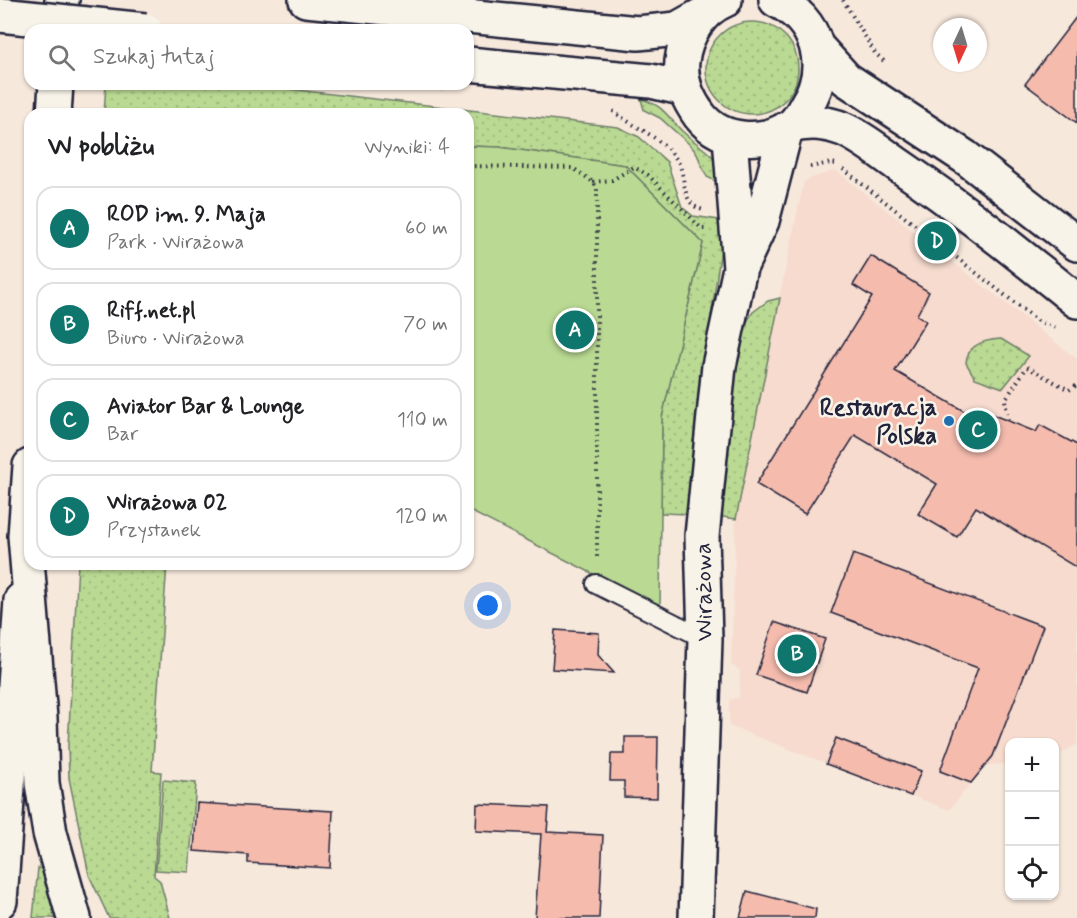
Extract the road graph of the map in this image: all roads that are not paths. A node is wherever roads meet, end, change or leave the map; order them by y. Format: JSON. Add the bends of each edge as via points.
{"nodes":[{"id":1,"x":62,"y":0,"type":"edge"},
{"id":2,"x":306,"y":0,"type":"edge"},
{"id":3,"x":790,"y":4,"type":"edge"},
{"id":4,"x":714,"y":7,"type":"edge"},
{"id":5,"x":0,"y":15,"type":"edge"},
{"id":6,"x":60,"y":24,"type":"edge"},
{"id":7,"x":87,"y":24,"type":"edge"},
{"id":8,"x":817,"y":47,"type":"junction"},
{"id":9,"x":474,"y":65,"type":"edge"},
{"id":10,"x":685,"y":89,"type":"junction"},
{"id":11,"x":56,"y":90,"type":"edge"},
{"id":12,"x":54,"y":108,"type":"edge"},
{"id":13,"x":790,"y":127,"type":"junction"},
{"id":14,"x":730,"y":137,"type":"junction"},
{"id":15,"x":1077,"y":244,"type":"edge"},
{"id":16,"x":740,"y":268,"type":"junction"},
{"id":17,"x":1077,"y":301,"type":"edge"},
{"id":18,"x":24,"y":551,"type":"edge"},
{"id":19,"x":28,"y":570,"type":"edge"},
{"id":20,"x":596,"y":584,"type":"dead end"},
{"id":21,"x":705,"y":639,"type":"junction"},
{"id":22,"x":0,"y":900,"type":"edge"},
{"id":23,"x":74,"y":918,"type":"edge"},
{"id":24,"x":696,"y":918,"type":"edge"}],
"edges":[{"from":1,"to":6,"type":"main road"},
{"from":2,"to":4,"type":"main road","via":[[644,33],[677,29]]},
{"from":3,"to":8,"type":"main road","via":[[813,32]]},
{"from":4,"to":10,"type":"main road","via":[[691,32],[683,50],[681,70]]},
{"from":5,"to":7,"type":"main road","bridge":true},
{"from":8,"to":13,"type":"main road","name":"Wirażowa","via":[[820,63],[813,95]]},
{"from":8,"to":15,"type":"main road","via":[[846,79],[965,157]]},
{"from":9,"to":10,"type":"main road","via":[[651,81]]},
{"from":10,"to":14,"type":"main road","via":[[706,124]]},
{"from":11,"to":12,"type":"main road"},
{"from":13,"to":14,"type":"main road","via":[[747,140]]},
{"from":13,"to":16,"type":"main road","name":"Wirażowa","via":[[762,221]]},
{"from":13,"to":17,"type":"main road","via":[[810,122],[844,129],[921,180]]},
{"from":14,"to":16,"type":"main road","name":"Wirażowa"},
{"from":16,"to":21,"type":"main road","name":"Wirażowa","via":[[719,366],[703,525]]},
{"from":18,"to":22,"type":"main road"},
{"from":19,"to":23,"type":"main road","via":[[42,783],[50,833]]},
{"from":20,"to":21,"type":"lane"},
{"from":21,"to":24,"type":"main road","name":"Wirażowa"}]}
